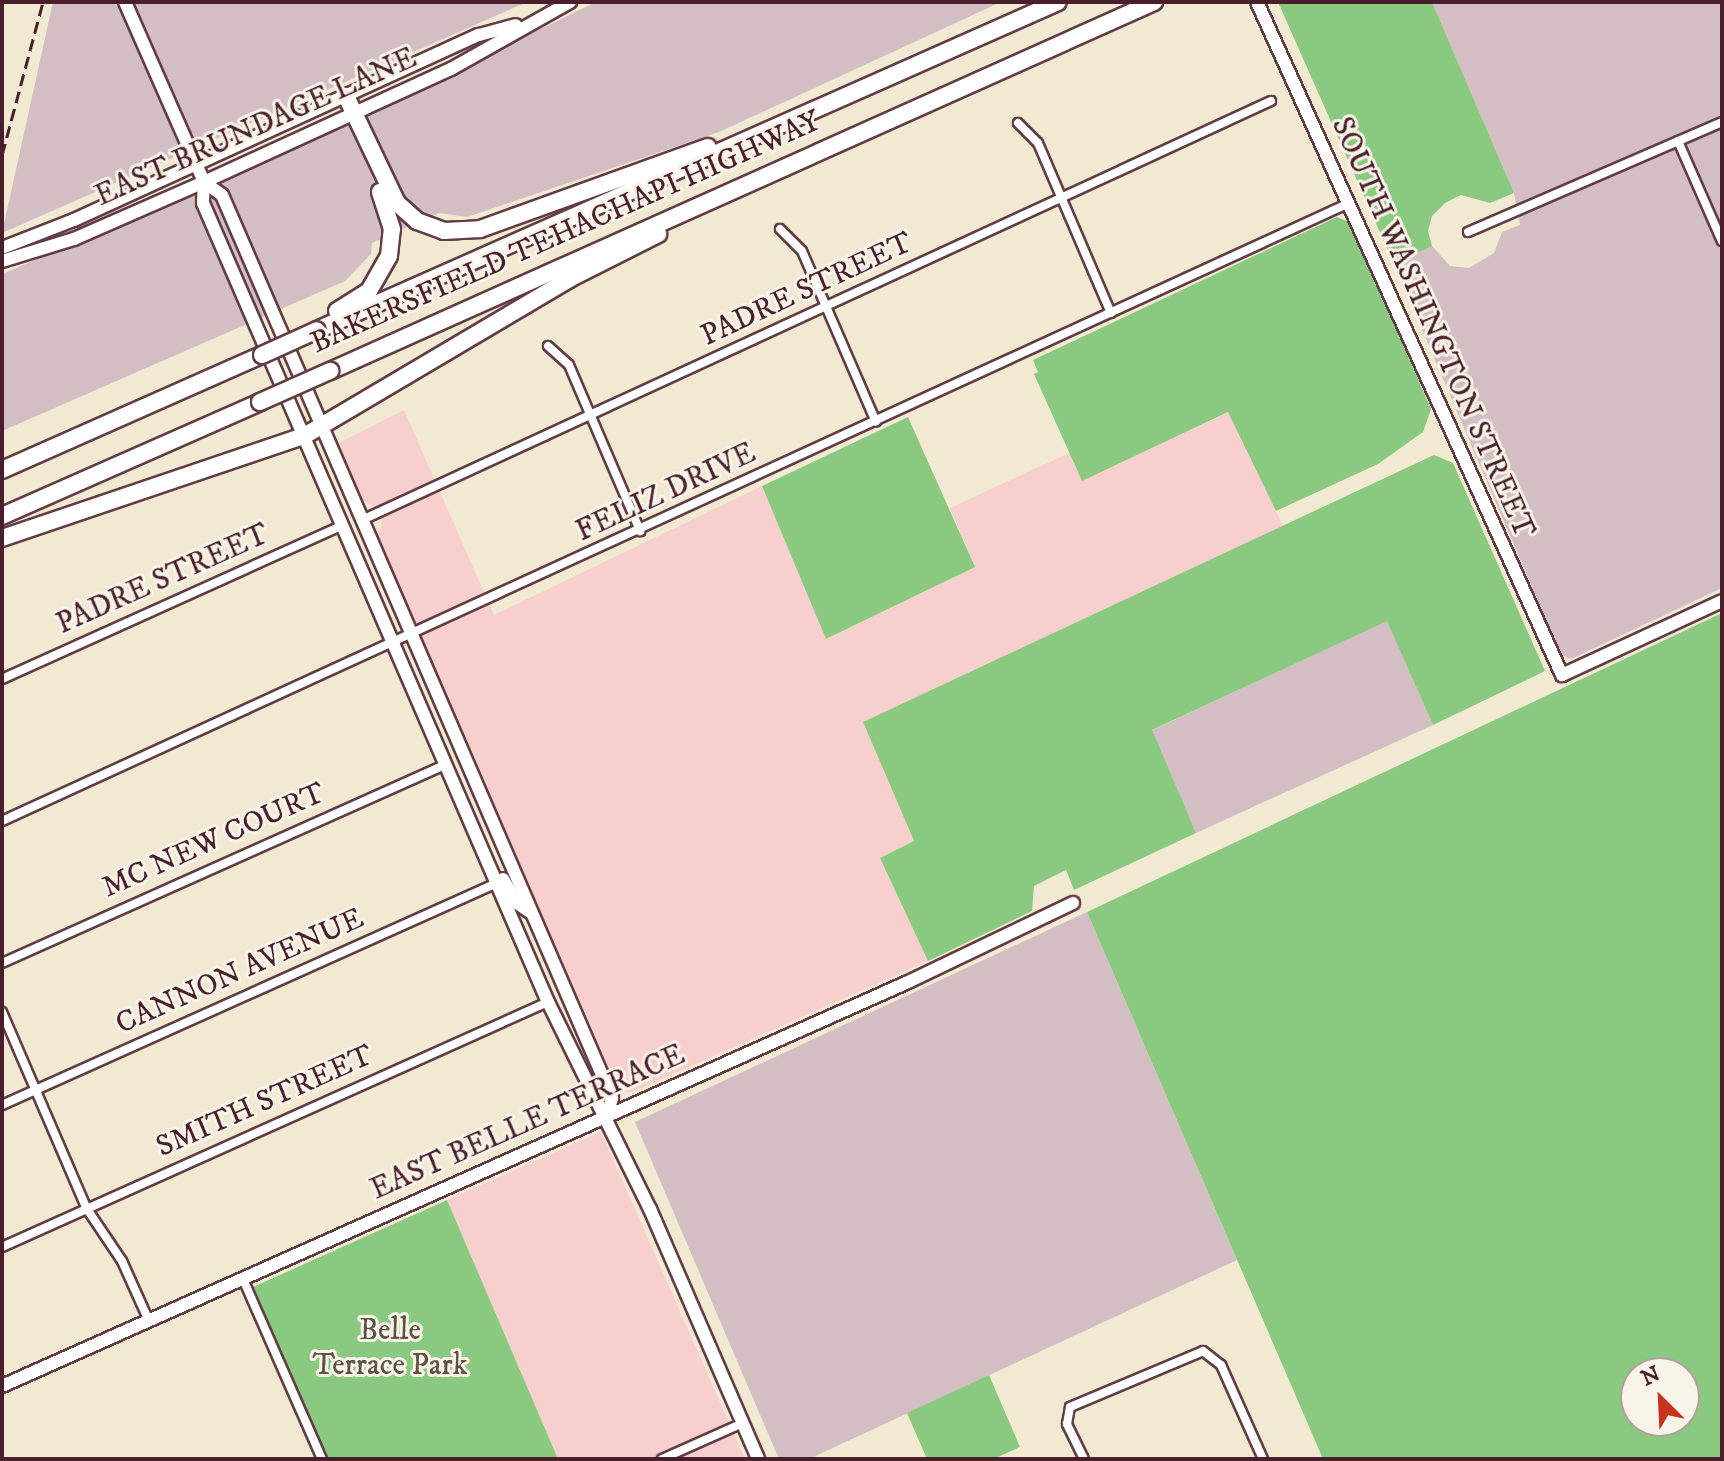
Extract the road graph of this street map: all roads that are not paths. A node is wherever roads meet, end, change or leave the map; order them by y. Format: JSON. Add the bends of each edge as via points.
{"nodes":[{"id":1,"x":125,"y":2,"type":"edge"},
{"id":2,"x":570,"y":2,"type":"edge"},
{"id":3,"x":1058,"y":2,"type":"edge"},
{"id":4,"x":1154,"y":2,"type":"edge"},
{"id":5,"x":1257,"y":2,"type":"edge"},
{"id":6,"x":523,"y":24,"type":"junction"},
{"id":7,"x":341,"y":98,"type":"junction"},
{"id":8,"x":1271,"y":101,"type":"dead end"},
{"id":9,"x":348,"y":115,"type":"junction"},
{"id":10,"x":1722,"y":122,"type":"edge"},
{"id":11,"x":1018,"y":123,"type":"dead end"},
{"id":12,"x":746,"y":141,"type":"junction"},
{"id":13,"x":1678,"y":141,"type":"junction"},
{"id":14,"x":196,"y":165,"type":"junction"},
{"id":15,"x":757,"y":178,"type":"junction"},
{"id":16,"x":204,"y":182,"type":"junction"},
{"id":17,"x":1062,"y":199,"type":"junction"},
{"id":18,"x":1347,"y":204,"type":"junction"},
{"id":19,"x":780,"y":229,"type":"dead end"},
{"id":20,"x":1468,"y":232,"type":"dead end"},
{"id":21,"x":1722,"y":241,"type":"edge"},
{"id":22,"x":2,"y":248,"type":"edge"},
{"id":23,"x":2,"y":261,"type":"edge"},
{"id":24,"x":826,"y":308,"type":"junction"},
{"id":25,"x":1111,"y":313,"type":"junction"},
{"id":26,"x":316,"y":328,"type":"junction"},
{"id":27,"x":548,"y":346,"type":"dead end"},
{"id":28,"x":591,"y":417,"type":"junction"},
{"id":29,"x":876,"y":422,"type":"junction"},
{"id":30,"x":321,"y":427,"type":"junction"},
{"id":31,"x":304,"y":436,"type":"junction"},
{"id":32,"x":2,"y":470,"type":"edge"},
{"id":33,"x":2,"y":516,"type":"edge"},
{"id":34,"x":362,"y":520,"type":"junction"},
{"id":35,"x":343,"y":525,"type":"junction"},
{"id":36,"x":640,"y":531,"type":"junction"},
{"id":37,"x":2,"y":538,"type":"edge"},
{"id":38,"x":1722,"y":601,"type":"edge"},
{"id":39,"x":412,"y":637,"type":"junction"},
{"id":40,"x":395,"y":644,"type":"junction"},
{"id":41,"x":2,"y":679,"type":"edge"},
{"id":42,"x":446,"y":764,"type":"junction"},
{"id":43,"x":2,"y":821,"type":"edge"},
{"id":44,"x":478,"y":839,"type":"junction"},
{"id":45,"x":497,"y":883,"type":"junction"},
{"id":46,"x":1073,"y":903,"type":"dead end"},
{"id":47,"x":530,"y":912,"type":"junction"},
{"id":48,"x":2,"y":963,"type":"edge"},
{"id":49,"x":548,"y":1002,"type":"junction"},
{"id":50,"x":2,"y":1012,"type":"edge"},
{"id":51,"x":36,"y":1090,"type":"junction"},
{"id":52,"x":2,"y":1105,"type":"edge"},
{"id":53,"x":607,"y":1116,"type":"junction"},
{"id":54,"x":87,"y":1209,"type":"junction"},
{"id":55,"x":2,"y":1247,"type":"edge"},
{"id":56,"x":243,"y":1279,"type":"junction"},
{"id":57,"x":149,"y":1321,"type":"junction"},
{"id":58,"x":2,"y":1386,"type":"edge"},
{"id":59,"x":743,"y":1423,"type":"junction"},
{"id":60,"x":322,"y":1459,"type":"edge"},
{"id":61,"x":662,"y":1459,"type":"edge"},
{"id":62,"x":758,"y":1459,"type":"edge"},
{"id":63,"x":1084,"y":1459,"type":"edge"},
{"id":64,"x":1263,"y":1459,"type":"edge"}],
"edges":[{"from":1,"to":14,"type":"street"},
{"from":2,"to":6,"type":"street","name":"EAST BRUNDAGE LANE"},
{"from":3,"to":12,"type":"highway","name":"BAKERSFIELD TEHACHAPI HIGHWAY"},
{"from":4,"to":15,"type":"highway","name":"BAKERSFIELD TEHACHAPI HIGHWAY"},
{"from":5,"to":18,"type":"street","name":"SOUTH WASHINGTON STREET"},
{"from":6,"to":7,"type":"street","name":"EAST BRUNDAGE LANE","via":[[479,35]]},
{"from":6,"to":9,"type":"street","name":"EAST BRUNDAGE LANE","via":[[451,69]]},
{"from":7,"to":9,"type":"highway"},
{"from":7,"to":14,"type":"street","name":"EAST BRUNDAGE LANE"},
{"from":8,"to":17,"type":"street","name":"PADRE STREET"},
{"from":9,"to":12,"type":"highway","via":[[397,203],[429,227],[456,232],[480,229],[707,147]]},
{"from":9,"to":16,"type":"street","name":"EAST BRUNDAGE LANE"},
{"from":9,"to":26,"type":"highway","via":[[385,202],[392,242],[385,269],[369,291]]},
{"from":10,"to":13,"type":"street"},
{"from":11,"to":17,"type":"street","via":[[1038,143]]},
{"from":12,"to":26,"type":"highway","name":"BAKERSFIELD TEHACHAPI HIGHWAY"},
{"from":13,"to":20,"type":"street"},
{"from":13,"to":21,"type":"street"},
{"from":14,"to":16,"type":"street"},
{"from":14,"to":22,"type":"street","name":"EAST BRUNDAGE LANE"},
{"from":15,"to":30,"type":"highway","via":[[725,203],[569,279]]},
{"from":15,"to":33,"type":"highway","name":"BAKERSFIELD TEHACHAPI HIGHWAY","bridge":true},
{"from":16,"to":23,"type":"street","name":"EAST BRUNDAGE LANE","via":[[74,239]]},
{"from":16,"to":30,"type":"street","via":[[222,195]]},
{"from":16,"to":31,"type":"street","via":[[203,203]]},
{"from":17,"to":24,"type":"street","name":"PADRE STREET"},
{"from":17,"to":25,"type":"street"},
{"from":18,"to":25,"type":"street","name":"FELIZ DRIVE"},
{"from":18,"to":38,"type":"street","name":"SOUTH WASHINGTON STREET","via":[[1562,675]]},
{"from":19,"to":24,"type":"street","via":[[802,251]]},
{"from":24,"to":28,"type":"street","name":"PADRE STREET"},
{"from":24,"to":29,"type":"street"},
{"from":25,"to":29,"type":"street","name":"FELIZ DRIVE"},
{"from":26,"to":32,"type":"highway","bridge":true},
{"from":27,"to":28,"type":"street","via":[[569,365]]},
{"from":28,"to":34,"type":"street","name":"PADRE STREET"},
{"from":28,"to":36,"type":"street"},
{"from":29,"to":36,"type":"street","name":"FELIZ DRIVE"},
{"from":30,"to":31,"type":"highway"},
{"from":30,"to":34,"type":"street"},
{"from":31,"to":35,"type":"street"},
{"from":31,"to":37,"type":"highway"},
{"from":34,"to":39,"type":"street"},
{"from":35,"to":40,"type":"street"},
{"from":35,"to":41,"type":"street","name":"PADRE STREET"},
{"from":36,"to":39,"type":"street","name":"FELIZ DRIVE"},
{"from":39,"to":40,"type":"street","name":"FELIZ DRIVE"},
{"from":39,"to":47,"type":"street"},
{"from":40,"to":42,"type":"street"},
{"from":40,"to":43,"type":"street","name":"FELIZ DRIVE"},
{"from":42,"to":44,"type":"street"},
{"from":42,"to":48,"type":"street","name":"MC NEW COURT"},
{"from":44,"to":45,"type":"street"},
{"from":44,"to":47,"type":"street","via":[[517,903]]},
{"from":45,"to":49,"type":"street"},
{"from":45,"to":51,"type":"street","name":"CANNON AVENUE"},
{"from":46,"to":53,"type":"street","name":"EAST BELLE TERRACE"},
{"from":47,"to":53,"type":"street","via":[[612,1098]]},
{"from":49,"to":53,"type":"street","via":[[594,1103]]},
{"from":49,"to":54,"type":"street","name":"SMITH STREET"},
{"from":50,"to":51,"type":"street"},
{"from":51,"to":52,"type":"street","name":"CANNON AVENUE"},
{"from":51,"to":54,"type":"street"},
{"from":53,"to":56,"type":"street","name":"EAST BELLE TERRACE"},
{"from":53,"to":59,"type":"street"},
{"from":54,"to":55,"type":"street","name":"SMITH STREET"},
{"from":54,"to":57,"type":"street","via":[[122,1261]]},
{"from":56,"to":57,"type":"street","name":"EAST BELLE TERRACE"},
{"from":56,"to":60,"type":"street"},
{"from":57,"to":58,"type":"street","name":"EAST BELLE TERRACE"},
{"from":59,"to":61,"type":"street"},
{"from":59,"to":62,"type":"street"},
{"from":63,"to":64,"type":"street","via":[[1067,1414],[1077,1402],[1196,1352],[1210,1353],[1221,1365]]}]}
